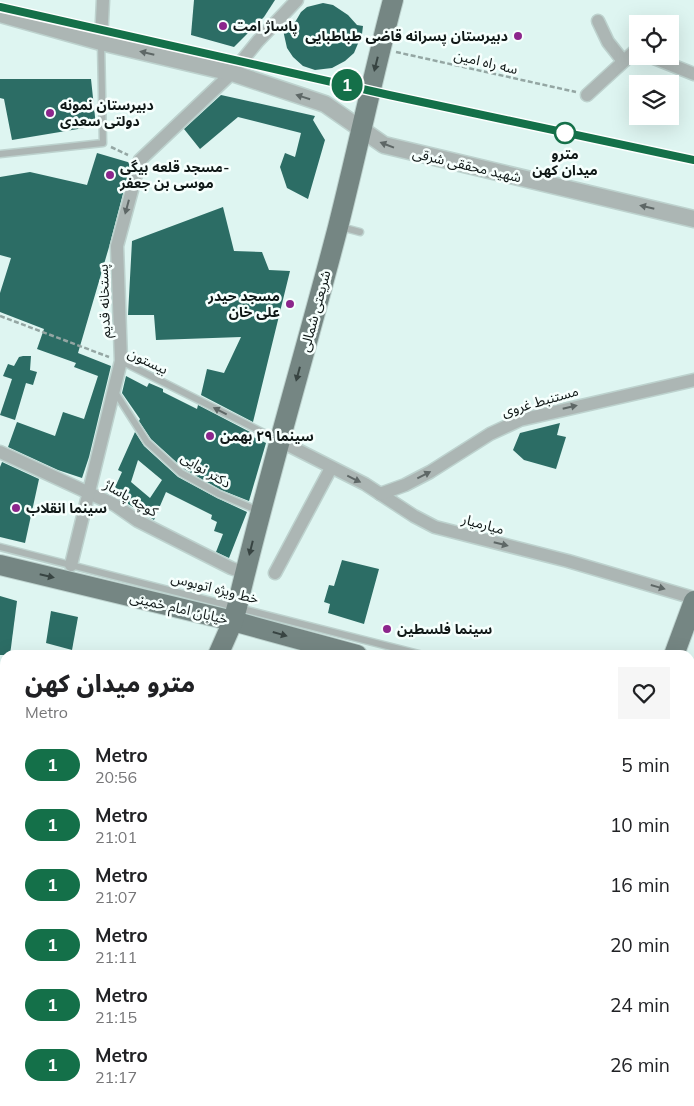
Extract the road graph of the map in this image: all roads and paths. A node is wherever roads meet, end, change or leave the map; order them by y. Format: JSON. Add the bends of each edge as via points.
{"nodes":[{"id":1,"x":102,"y":0,"type":"edge"},
{"id":2,"x":298,"y":0,"type":"edge"},
{"id":3,"x":393,"y":0,"type":"edge"},
{"id":4,"x":0,"y":14,"type":"edge"},
{"id":5,"x":598,"y":22,"type":"dead end"},
{"id":6,"x":101,"y":42,"type":"junction"},
{"id":7,"x":380,"y":48,"type":"junction"},
{"id":8,"x":629,"y":56,"type":"edge"},
{"id":9,"x":623,"y":61,"type":"junction"},
{"id":10,"x":672,"y":65,"type":"edge"},
{"id":11,"x":232,"y":73,"type":"junction"},
{"id":12,"x":694,"y":74,"type":"edge"},
{"id":13,"x":587,"y":95,"type":"joint"},
{"id":14,"x":360,"y":130,"type":"junction"},
{"id":15,"x":102,"y":143,"type":"junction"},
{"id":16,"x":0,"y":154,"type":"edge"},
{"id":17,"x":140,"y":160,"type":"junction"},
{"id":18,"x":694,"y":219,"type":"edge"},
{"id":19,"x":338,"y":226,"type":"junction"},
{"id":20,"x":360,"y":232,"type":"dead end"},
{"id":21,"x":0,"y":316,"type":"edge"},
{"id":22,"x":121,"y":361,"type":"junction"},
{"id":23,"x":694,"y":380,"type":"edge"},
{"id":24,"x":114,"y":390,"type":"junction"},
{"id":25,"x":280,"y":440,"type":"junction"},
{"id":26,"x":0,"y":452,"type":"edge"},
{"id":27,"x":331,"y":468,"type":"junction"},
{"id":28,"x":90,"y":492,"type":"junction"},
{"id":29,"x":380,"y":494,"type":"junction"},
{"id":30,"x":260,"y":512,"type":"junction"},
{"id":31,"x":0,"y":547,"type":"edge"},
{"id":32,"x":0,"y":565,"type":"edge"},
{"id":33,"x":71,"y":565,"type":"junction"},
{"id":34,"x":245,"y":573,"type":"junction"},
{"id":35,"x":275,"y":573,"type":"dead end"},
{"id":36,"x":693,"y":604,"type":"edge"},
{"id":37,"x":235,"y":614,"type":"junction"},
{"id":38,"x":220,"y":650,"type":"edge"},
{"id":39,"x":342,"y":650,"type":"edge"},
{"id":40,"x":400,"y":650,"type":"edge"},
{"id":41,"x":676,"y":650,"type":"edge"}],
"edges":[{"from":1,"to":6,"type":"street"},
{"from":2,"to":11,"type":"street"},
{"from":3,"to":7,"type":"main road","name":"شریعتی شمالی"},
{"from":4,"to":6,"type":"street","name":"شهید محققی شرقی"},
{"from":5,"to":9,"type":"street"},
{"from":11,"to":6,"type":"street","name":"شهید محققی شرقی","one_way":true},
{"from":6,"to":15,"type":"lane"},
{"from":7,"to":13,"type":"path","name":"سه راه امین"},
{"from":7,"to":14,"type":"main road","name":"شریعتی شمالی","one_way":true},
{"from":8,"to":9,"type":"street"},
{"from":9,"to":13,"type":"street"},
{"from":10,"to":12,"type":"street"},
{"from":14,"to":11,"type":"street","name":"شهید محققی شرقی","one_way":true,"via":[[325,104]]},
{"from":11,"to":17,"type":"street"},
{"from":18,"to":14,"type":"street","name":"شهید محققی شرقی","one_way":true,"via":[[384,145]]},
{"from":14,"to":19,"type":"main road","name":"شریعتی شمالی"},
{"from":15,"to":16,"type":"lane"},
{"from":15,"to":17,"type":"path"},
{"from":17,"to":22,"type":"street","name":"پستخانه قدیم","one_way":true,"via":[[117,246]]},
{"from":19,"to":20,"type":"lane"},
{"from":19,"to":25,"type":"main road","name":"شریعتی شمالی","one_way":true},
{"from":21,"to":22,"type":"path","name":"بیستون"},
{"from":22,"to":24,"type":"street","name":"پستخانه قدیم"},
{"from":25,"to":22,"type":"lane","name":"بیستون","one_way":true},
{"from":29,"to":23,"type":"street","name":"مستنبط غروی","one_way":true,"via":[[430,472],[490,434],[520,420]]},
{"from":24,"to":28,"type":"street","name":"پستخانه قدیم"},
{"from":24,"to":30,"type":"lane","name":"دکتر نوایی","via":[[147,442],[181,473]]},
{"from":25,"to":27,"type":"street","name":"میارمیار"},
{"from":25,"to":30,"type":"main road","name":"شریعتی شمالی"},
{"from":26,"to":28,"type":"street","name":"کوچه پاساژ"},
{"from":27,"to":29,"type":"street","name":"میارمیار","one_way":true},
{"from":27,"to":35,"type":"street"},
{"from":28,"to":33,"type":"street","name":"پستخانه قدیم"},
{"from":28,"to":34,"type":"street","name":"کوچه پاساژ","via":[[147,525]]},
{"from":29,"to":36,"type":"street","name":"میارمیار","one_way":true,"via":[[435,527],[568,561]]},
{"from":30,"to":34,"type":"main road","name":"شریعتی شمالی","one_way":true},
{"from":31,"to":33,"type":"lane","name":"خط ویژه اتوبوس"},
{"from":32,"to":37,"type":"main road","name":"خیابان امام خمینی","one_way":true},
{"from":33,"to":37,"type":"lane","name":"خط ویژه اتوبوس"},
{"from":34,"to":37,"type":"main road","name":"شریعتی شمالی"},
{"from":36,"to":41,"type":"main road"},
{"from":37,"to":38,"type":"main road","name":"شریعتی شمالی"},
{"from":37,"to":39,"type":"main road","name":"خیابان امام خمینی","one_way":true},
{"from":37,"to":40,"type":"lane","name":"خط ویژه اتوبوس"}]}
